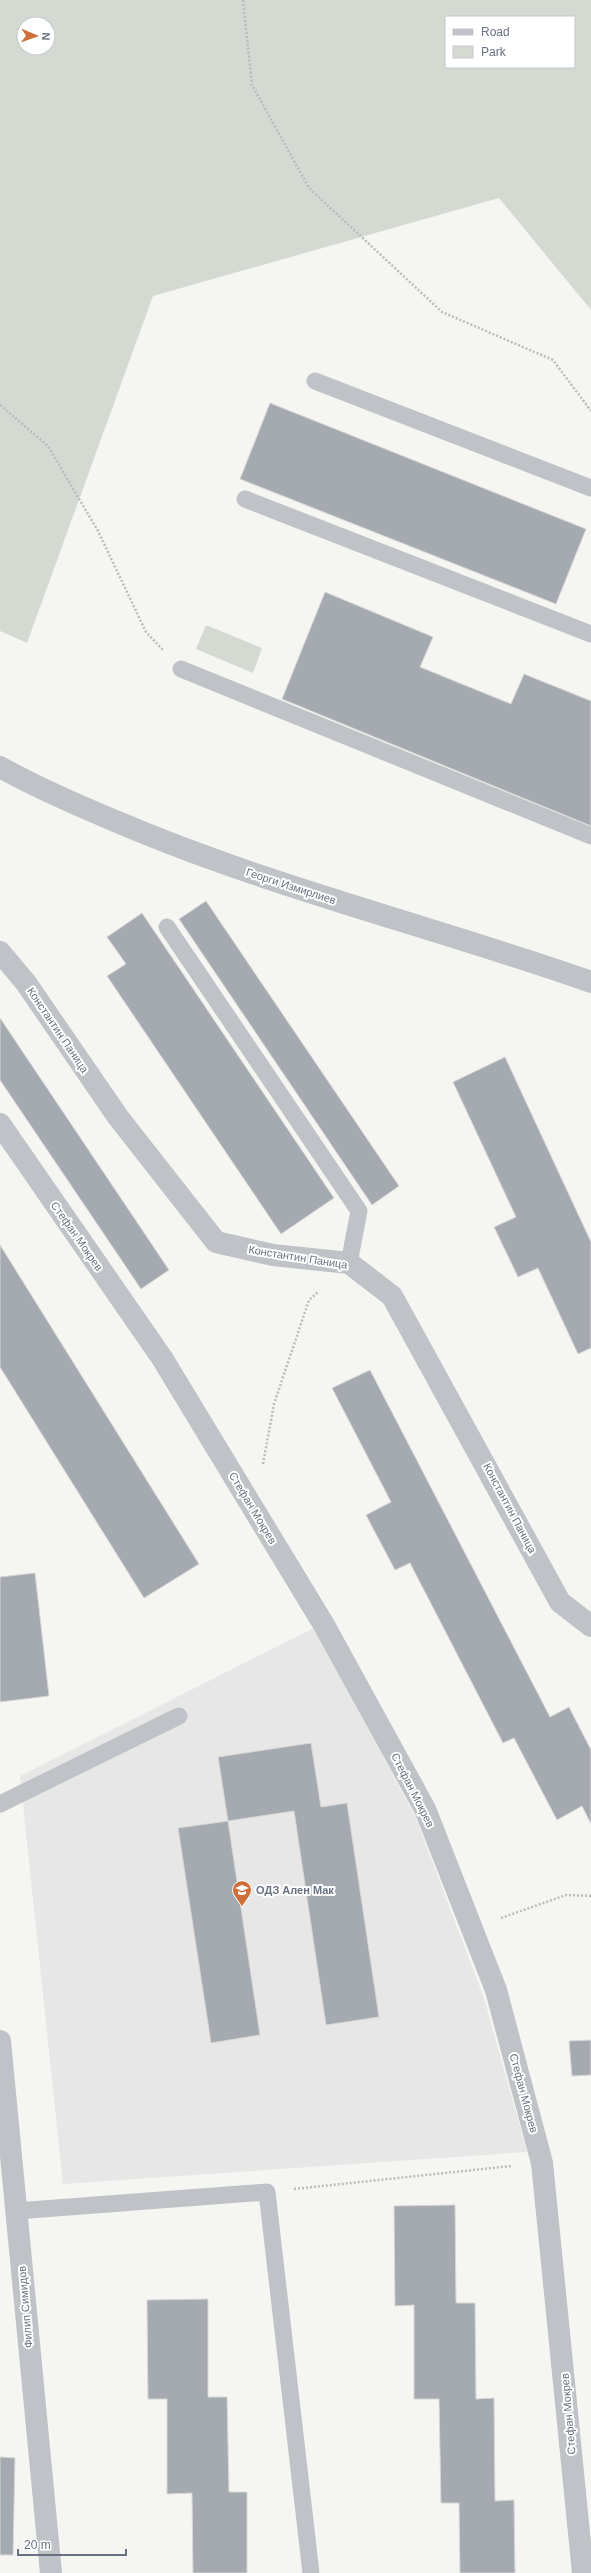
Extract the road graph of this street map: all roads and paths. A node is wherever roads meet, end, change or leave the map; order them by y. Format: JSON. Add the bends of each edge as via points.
{"nodes":[{"id":1,"x":243,"y":0,"type":"edge"},
{"id":2,"x":315,"y":381,"type":"dead end"},
{"id":3,"x":0,"y":405,"type":"edge"},
{"id":4,"x":591,"y":411,"type":"edge"},
{"id":5,"x":591,"y":488,"type":"edge"},
{"id":6,"x":245,"y":499,"type":"dead end"},
{"id":7,"x":591,"y":634,"type":"edge"},
{"id":8,"x":181,"y":669,"type":"joint"},
{"id":9,"x":0,"y":767,"type":"edge"},
{"id":10,"x":591,"y":836,"type":"edge"},
{"id":11,"x":167,"y":927,"type":"dead end"},
{"id":12,"x":0,"y":952,"type":"edge"},
{"id":13,"x":591,"y":982,"type":"edge"},
{"id":14,"x":0,"y":1124,"type":"edge"},
{"id":15,"x":349,"y":1263,"type":"junction"},
{"id":16,"x":254,"y":1509,"type":"junction"},
{"id":17,"x":591,"y":1626,"type":"edge"},
{"id":18,"x":179,"y":1716,"type":"dead end"},
{"id":19,"x":0,"y":1804,"type":"edge"},
{"id":20,"x":591,"y":1896,"type":"edge"},
{"id":21,"x":472,"y":1929,"type":"junction"},
{"id":22,"x":0,"y":2041,"type":"edge"},
{"id":23,"x":542,"y":2163,"type":"junction"},
{"id":24,"x":267,"y":2192,"type":"junction"},
{"id":25,"x":16,"y":2211,"type":"junction"},
{"id":26,"x":50,"y":2573,"type":"edge"},
{"id":27,"x":311,"y":2573,"type":"edge"},
{"id":28,"x":583,"y":2573,"type":"edge"}],
"edges":[{"from":1,"to":4,"type":"path","via":[[252,84],[309,188],[442,312],[553,360]]},
{"from":2,"to":5,"type":"lane"},
{"from":3,"to":8,"type":"path","via":[[48,446],[98,532],[146,632]]},
{"from":6,"to":7,"type":"lane"},
{"from":8,"to":10,"type":"lane"},
{"from":9,"to":13,"type":"street","name":"Георги Измирлиев","via":[[36,788],[186,852],[342,903],[516,955]]},
{"from":11,"to":15,"type":"lane","via":[[359,1211]]},
{"from":12,"to":15,"type":"street","name":"Константин Паница","via":[[26,982],[118,1118],[216,1242],[273,1255]]},
{"from":14,"to":16,"type":"street","name":"Стефан Мокрев","via":[[162,1358]]},
{"from":15,"to":16,"type":"path","via":[[308,1300],[274,1404]]},
{"from":15,"to":17,"type":"street","name":"Константин Паница","via":[[392,1296],[560,1602]]},
{"from":16,"to":21,"type":"street","name":"Стефан Мокрев","via":[[324,1625],[425,1809]]},
{"from":18,"to":19,"type":"lane"},
{"from":20,"to":21,"type":"path","via":[[566,1894]]},
{"from":21,"to":23,"type":"street","name":"Стефан Мокрев","via":[[496,1990]]},
{"from":22,"to":25,"type":"street","name":"Филип Симидов"},
{"from":23,"to":24,"type":"path"},
{"from":23,"to":28,"type":"street","name":"Стефан Мокрев"},
{"from":24,"to":25,"type":"lane"},
{"from":24,"to":27,"type":"lane"},
{"from":25,"to":26,"type":"street","name":"Филип Симидов"}]}
